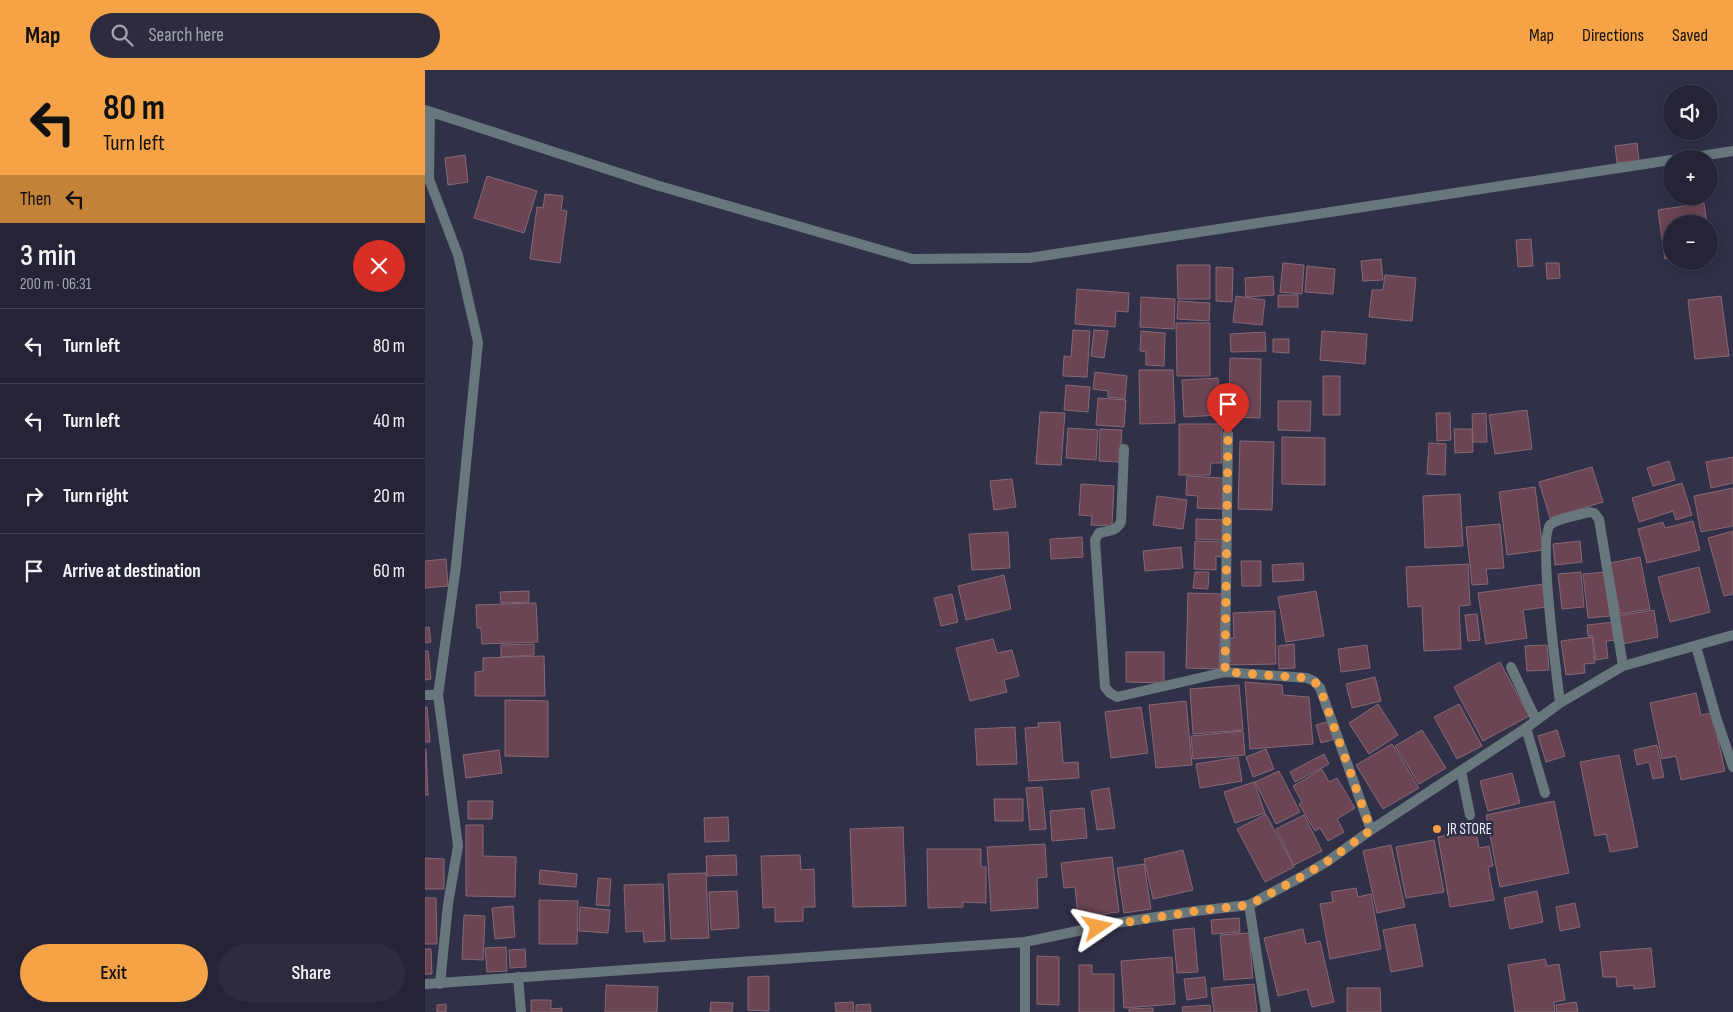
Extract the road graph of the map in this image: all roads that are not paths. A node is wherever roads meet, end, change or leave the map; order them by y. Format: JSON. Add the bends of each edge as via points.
{"nodes":[{"id":1,"x":428,"y":111,"type":"edge"},
{"id":2,"x":1733,"y":151,"type":"edge"},
{"id":3,"x":1718,"y":153,"type":"edge"},
{"id":4,"x":1663,"y":161,"type":"edge"},
{"id":5,"x":1228,"y":434,"type":"dead end"},
{"id":6,"x":1124,"y":449,"type":"dead end"},
{"id":7,"x":1733,"y":635,"type":"edge"},
{"id":8,"x":1696,"y":646,"type":"junction"},
{"id":9,"x":1623,"y":666,"type":"junction"},
{"id":10,"x":1511,"y":667,"type":"dead end"},
{"id":11,"x":1225,"y":672,"type":"junction"},
{"id":12,"x":425,"y":695,"type":"edge"},
{"id":13,"x":438,"y":695,"type":"junction"},
{"id":14,"x":1560,"y":703,"type":"junction"},
{"id":15,"x":1536,"y":720,"type":"junction"},
{"id":16,"x":1526,"y":728,"type":"junction"},
{"id":17,"x":1733,"y":767,"type":"edge"},
{"id":18,"x":1461,"y":771,"type":"junction"},
{"id":19,"x":1545,"y":793,"type":"dead end"},
{"id":20,"x":1470,"y":815,"type":"dead end"},
{"id":21,"x":1371,"y":830,"type":"junction"},
{"id":22,"x":1249,"y":905,"type":"junction"},
{"id":23,"x":1025,"y":942,"type":"junction"},
{"id":24,"x":518,"y":977,"type":"junction"},
{"id":25,"x":425,"y":984,"type":"edge"},
{"id":26,"x":440,"y":984,"type":"junction"},
{"id":27,"x":521,"y":1012,"type":"edge"},
{"id":28,"x":1025,"y":1012,"type":"edge"},
{"id":29,"x":1265,"y":1012,"type":"edge"}],
"edges":[{"from":1,"to":4,"type":"street","via":[[657,185],[912,259],[1029,258]]},
{"from":1,"to":13,"type":"street","via":[[429,179],[458,255],[478,342],[456,566]]},
{"from":2,"to":3,"type":"street"},
{"from":5,"to":11,"type":"street"},
{"from":6,"to":11,"type":"street","via":[[1121,522],[1115,530],[1099,533],[1095,540],[1105,687],[1117,697]]},
{"from":7,"to":8,"type":"street"},
{"from":8,"to":9,"type":"street"},
{"from":8,"to":17,"type":"street"},
{"from":9,"to":14,"type":"street"},
{"from":9,"to":14,"type":"street","via":[[1599,519],[1590,512],[1555,521],[1546,534],[1547,580]]},
{"from":10,"to":15,"type":"street"},
{"from":11,"to":21,"type":"street","via":[[1314,681],[1320,688]]},
{"from":12,"to":13,"type":"street"},
{"from":13,"to":26,"type":"street","via":[[458,846]]},
{"from":14,"to":15,"type":"street"},
{"from":15,"to":16,"type":"street"},
{"from":16,"to":18,"type":"street"},
{"from":16,"to":19,"type":"street"},
{"from":18,"to":20,"type":"street"},
{"from":18,"to":21,"type":"street"},
{"from":21,"to":22,"type":"street","via":[[1328,861]]},
{"from":22,"to":23,"type":"street","via":[[1125,922]]},
{"from":22,"to":29,"type":"street"},
{"from":23,"to":24,"type":"street"},
{"from":23,"to":28,"type":"street"},
{"from":24,"to":26,"type":"street"},
{"from":24,"to":27,"type":"street"},
{"from":25,"to":26,"type":"street"}]}
